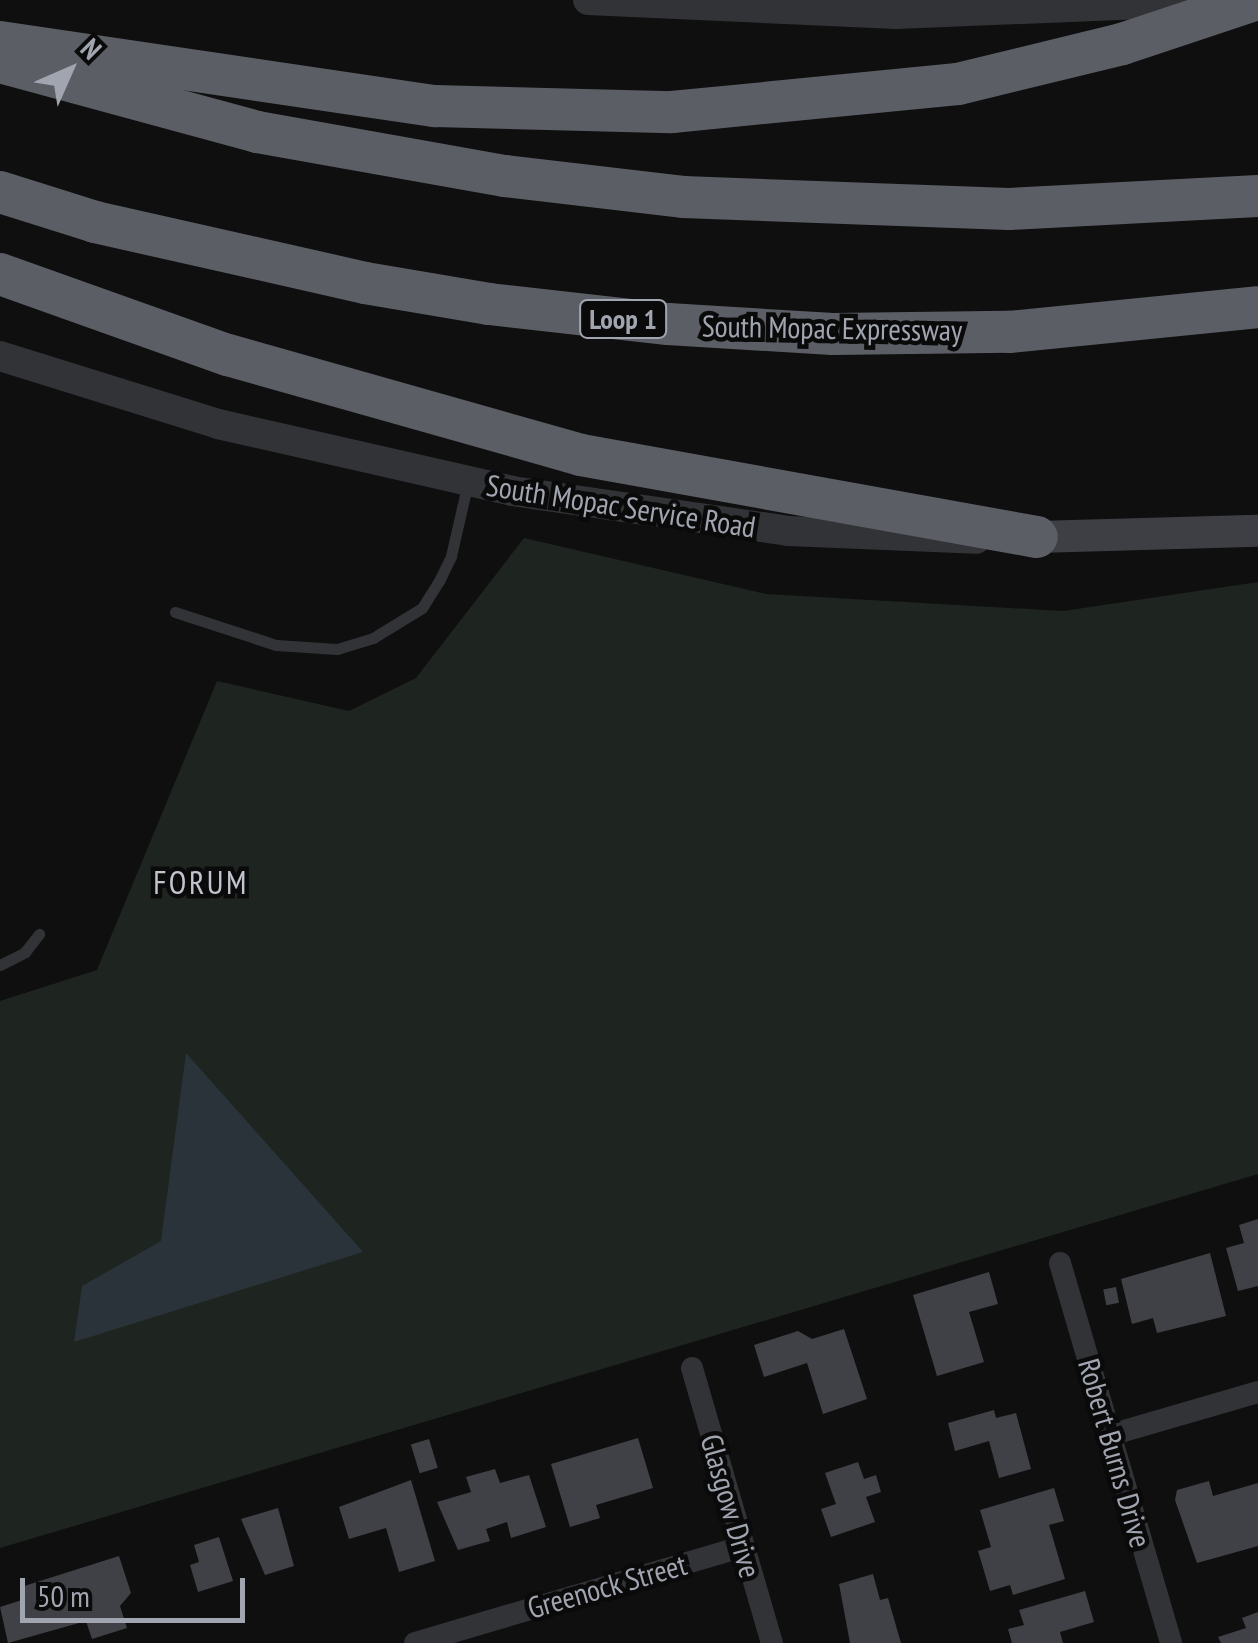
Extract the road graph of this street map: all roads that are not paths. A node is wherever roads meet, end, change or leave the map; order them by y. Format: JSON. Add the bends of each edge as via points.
{"nodes":[{"id":1,"x":588,"y":0,"type":"edge"},
{"id":2,"x":1253,"y":0,"type":"edge"},
{"id":3,"x":0,"y":42,"type":"edge"},
{"id":4,"x":0,"y":62,"type":"edge"},
{"id":5,"x":0,"y":192,"type":"edge"},
{"id":6,"x":1258,"y":196,"type":"edge"},
{"id":7,"x":0,"y":274,"type":"edge"},
{"id":8,"x":1258,"y":307,"type":"edge"},
{"id":9,"x":0,"y":356,"type":"edge"},
{"id":10,"x":468,"y":482,"type":"junction"},
{"id":11,"x":1258,"y":531,"type":"edge"},
{"id":12,"x":1038,"y":537,"type":"junction"},
{"id":13,"x":174,"y":612,"type":"dead end"},
{"id":14,"x":39,"y":934,"type":"dead end"},
{"id":15,"x":0,"y":964,"type":"edge"},
{"id":16,"x":1060,"y":1262,"type":"dead end"},
{"id":17,"x":692,"y":1368,"type":"dead end"},
{"id":18,"x":1258,"y":1392,"type":"edge"},
{"id":19,"x":1110,"y":1434,"type":"junction"},
{"id":20,"x":742,"y":1547,"type":"junction"},
{"id":21,"x":414,"y":1643,"type":"edge"},
{"id":22,"x":772,"y":1643,"type":"edge"},
{"id":23,"x":1171,"y":1643,"type":"edge"}],
"edges":[{"from":1,"to":2,"type":"street","via":[[896,14]]},
{"from":2,"to":3,"type":"highway","via":[[1122,44],[958,84],[672,112],[435,106]]},
{"from":4,"to":6,"type":"highway","via":[[256,132],[505,176],[683,198],[1009,209]]},
{"from":5,"to":8,"type":"highway","name":"South Mopac Expressway","number":"Loop 1","via":[[129,230],[365,282],[668,324],[833,334],[1008,332]]},
{"from":7,"to":12,"type":"highway","via":[[247,361],[582,455]]},
{"from":9,"to":10,"type":"street","name":"South Mopac Service Road","via":[[218,424]]},
{"from":10,"to":12,"type":"street","name":"South Mopac Service Road","via":[[788,531],[925,540]]},
{"from":10,"to":13,"type":"lane","via":[[439,581],[422,608],[385,633],[337,649],[276,645]]},
{"from":11,"to":12,"type":"main road","name":"South Mopac Service Road"},
{"from":14,"to":15,"type":"lane","via":[[25,952]]},
{"from":16,"to":19,"type":"street","name":"Robert Burns Drive"},
{"from":17,"to":20,"type":"street","name":"Glasgow Drive"},
{"from":18,"to":19,"type":"street"},
{"from":19,"to":23,"type":"street","name":"Robert Burns Drive"},
{"from":20,"to":21,"type":"street","name":"Greenock Street"},
{"from":20,"to":22,"type":"street","name":"Glasgow Drive"}]}
